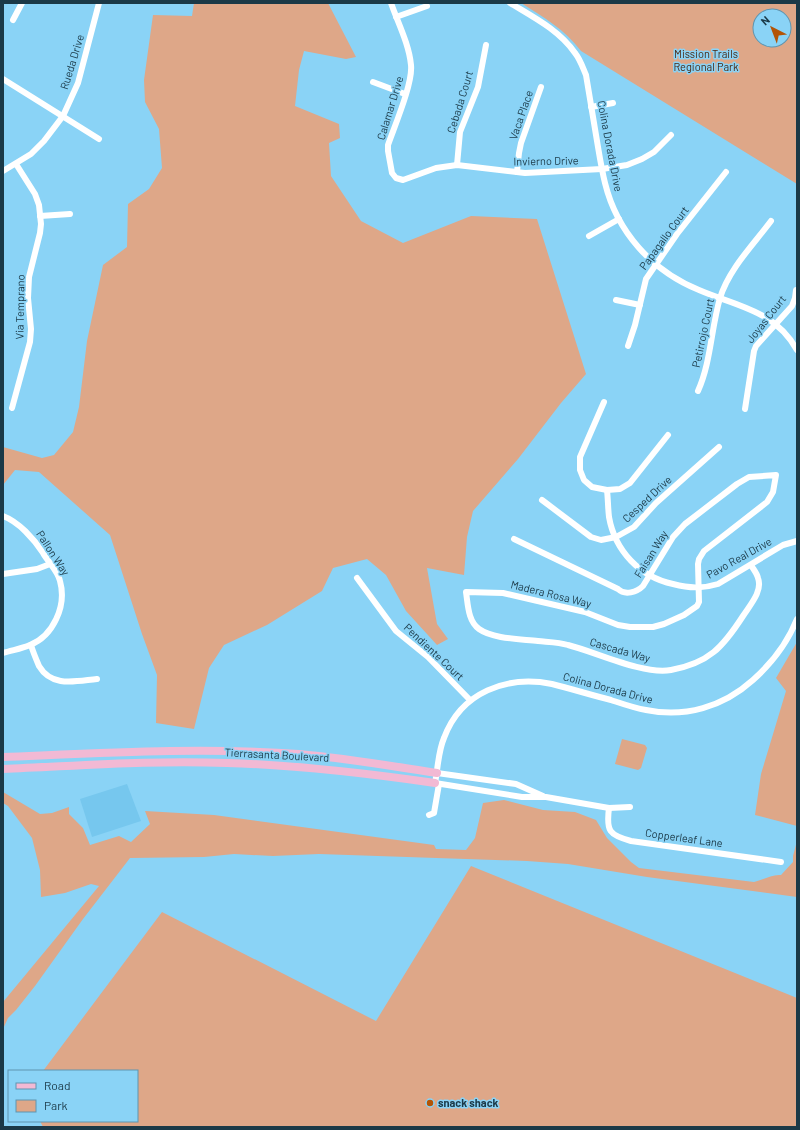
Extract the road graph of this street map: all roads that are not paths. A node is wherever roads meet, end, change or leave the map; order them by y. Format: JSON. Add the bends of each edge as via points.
{"nodes":[{"id":1,"x":22,"y":3,"type":"edge"},
{"id":2,"x":99,"y":3,"type":"edge"},
{"id":3,"x":391,"y":3,"type":"edge"},
{"id":4,"x":510,"y":3,"type":"edge"},
{"id":5,"x":427,"y":6,"type":"dead end"},
{"id":6,"x":396,"y":17,"type":"junction"},
{"id":7,"x":13,"y":20,"type":"dead end"},
{"id":8,"x":486,"y":45,"type":"dead end"},
{"id":9,"x":3,"y":79,"type":"edge"},
{"id":10,"x":373,"y":82,"type":"dead end"},
{"id":11,"x":541,"y":87,"type":"dead end"},
{"id":12,"x":406,"y":94,"type":"junction"},
{"id":13,"x":613,"y":103,"type":"dead end"},
{"id":14,"x":591,"y":107,"type":"junction"},
{"id":15,"x":63,"y":116,"type":"junction"},
{"id":16,"x":671,"y":135,"type":"dead end"},
{"id":17,"x":99,"y":139,"type":"dead end"},
{"id":18,"x":16,"y":164,"type":"junction"},
{"id":19,"x":457,"y":165,"type":"junction"},
{"id":20,"x":602,"y":169,"type":"junction"},
{"id":21,"x":3,"y":171,"type":"edge"},
{"id":22,"x":517,"y":172,"type":"junction"},
{"id":23,"x":726,"y":172,"type":"dead end"},
{"id":24,"x":392,"y":173,"type":"joint"},
{"id":25,"x":70,"y":214,"type":"dead end"},
{"id":26,"x":40,"y":216,"type":"junction"},
{"id":27,"x":619,"y":219,"type":"junction"},
{"id":28,"x":772,"y":222,"type":"dead end"},
{"id":29,"x":589,"y":236,"type":"dead end"},
{"id":30,"x":655,"y":265,"type":"junction"},
{"id":31,"x":796,"y":290,"type":"dead end"},
{"id":32,"x":721,"y":298,"type":"junction"},
{"id":33,"x":616,"y":300,"type":"dead end"},
{"id":34,"x":640,"y":305,"type":"junction"},
{"id":35,"x":775,"y":324,"type":"junction"},
{"id":36,"x":628,"y":346,"type":"dead end"},
{"id":37,"x":797,"y":350,"type":"edge"},
{"id":38,"x":698,"y":391,"type":"dead end"},
{"id":39,"x":604,"y":402,"type":"dead end"},
{"id":40,"x":12,"y":408,"type":"dead end"},
{"id":41,"x":745,"y":409,"type":"dead end"},
{"id":42,"x":668,"y":435,"type":"dead end"},
{"id":43,"x":719,"y":447,"type":"dead end"},
{"id":44,"x":776,"y":474,"type":"joint"},
{"id":45,"x":608,"y":490,"type":"junction"},
{"id":46,"x":542,"y":500,"type":"dead end"},
{"id":47,"x":3,"y":516,"type":"edge"},
{"id":48,"x":616,"y":536,"type":"junction"},
{"id":49,"x":514,"y":539,"type":"dead end"},
{"id":50,"x":797,"y":541,"type":"edge"},
{"id":51,"x":50,"y":564,"type":"junction"},
{"id":52,"x":751,"y":565,"type":"junction"},
{"id":53,"x":3,"y":574,"type":"edge"},
{"id":54,"x":650,"y":576,"type":"junction"},
{"id":55,"x":357,"y":578,"type":"dead end"},
{"id":56,"x":699,"y":588,"type":"junction"},
{"id":57,"x":466,"y":592,"type":"joint"},
{"id":58,"x":797,"y":620,"type":"edge"},
{"id":59,"x":31,"y":645,"type":"junction"},
{"id":60,"x":3,"y":653,"type":"edge"},
{"id":61,"x":97,"y":680,"type":"dead end"},
{"id":62,"x":470,"y":700,"type":"junction"},
{"id":63,"x":217,"y":751,"type":"junction"},
{"id":64,"x":3,"y":757,"type":"edge"},
{"id":65,"x":175,"y":763,"type":"junction"},
{"id":66,"x":3,"y":769,"type":"edge"},
{"id":67,"x":437,"y":773,"type":"junction"},
{"id":68,"x":437,"y":784,"type":"junction"},
{"id":69,"x":546,"y":797,"type":"junction"},
{"id":70,"x":630,"y":806,"type":"dead end"},
{"id":71,"x":609,"y":808,"type":"junction"},
{"id":72,"x":429,"y":815,"type":"dead end"},
{"id":73,"x":780,"y":862,"type":"dead end"}],
"edges":[{"from":1,"to":7,"type":"street"},
{"from":2,"to":15,"type":"street","name":"Rueda Drive","via":[[78,83]]},
{"from":3,"to":6,"type":"street","name":"Calamar Drive"},
{"from":4,"to":14,"type":"street","name":"Colina Dorada Drive","via":[[552,29],[574,52],[586,75]]},
{"from":5,"to":6,"type":"street"},
{"from":6,"to":12,"type":"street","name":"Calamar Drive","via":[[412,66]]},
{"from":8,"to":19,"type":"street","name":"Cebada Court","via":[[478,87],[460,132]]},
{"from":9,"to":15,"type":"street"},
{"from":10,"to":12,"type":"street"},
{"from":11,"to":22,"type":"street","name":"Vaca Place","via":[[521,143]]},
{"from":12,"to":24,"type":"street","name":"Calamar Drive","via":[[388,145]]},
{"from":13,"to":14,"type":"street"},
{"from":14,"to":20,"type":"street","name":"Colina Dorada Drive"},
{"from":15,"to":17,"type":"street"},
{"from":15,"to":18,"type":"street","name":"Rueda Drive","via":[[44,141]]},
{"from":16,"to":20,"type":"street","name":"Invierno Drive","via":[[654,152],[642,159],[628,165]]},
{"from":18,"to":21,"type":"street","name":"Rueda Drive"},
{"from":18,"to":26,"type":"street","name":"Via Temprano","via":[[35,194]]},
{"from":19,"to":22,"type":"street","name":"Invierno Drive"},
{"from":19,"to":24,"type":"street","name":"Invierno Drive","via":[[436,168],[403,180],[396,178]]},
{"from":20,"to":22,"type":"street","name":"Invierno Drive"},
{"from":20,"to":27,"type":"street","name":"Colina Dorada Drive","via":[[607,190]]},
{"from":23,"to":30,"type":"street","name":"Papagallo Court"},
{"from":25,"to":26,"type":"street"},
{"from":26,"to":40,"type":"street","name":"Via Temprano","via":[[40,233],[29,277],[30,342]]},
{"from":27,"to":29,"type":"street"},
{"from":27,"to":30,"type":"street","name":"Colina Dorada Drive","via":[[627,233]]},
{"from":28,"to":32,"type":"street","name":"Petirrojo Court","via":[[733,271]]},
{"from":30,"to":32,"type":"street","name":"Colina Dorada Drive","via":[[678,280]]},
{"from":30,"to":34,"type":"street","name":"Papagallo Court","via":[[646,279]]},
{"from":31,"to":35,"type":"street","name":"Joyas Court","via":[[792,306]]},
{"from":32,"to":35,"type":"street","name":"Colina Dorada Drive","via":[[743,305]]},
{"from":32,"to":38,"type":"street","name":"Petirrojo Court","via":[[704,378]]},
{"from":33,"to":34,"type":"street"},
{"from":34,"to":36,"type":"street","name":"Papagallo Court"},
{"from":35,"to":37,"type":"street","name":"Colina Dorada Drive"},
{"from":35,"to":41,"type":"street","name":"Joyas Court","via":[[754,351]]},
{"from":39,"to":45,"type":"street","via":[[580,457],[580,470],[584,480],[592,487]]},
{"from":42,"to":45,"type":"street","via":[[630,483],[620,489]]},
{"from":43,"to":48,"type":"street","name":"Cesped Drive","via":[[656,503],[634,527]]},
{"from":44,"to":54,"type":"street","name":"Faisan Way","via":[[749,477],[685,524],[673,537]]},
{"from":44,"to":56,"type":"street","name":"Madera Rosa Way","via":[[773,492],[767,502],[704,551],[698,564]]},
{"from":45,"to":48,"type":"street","name":"Pavo Real Drive","via":[[609,516]]},
{"from":46,"to":48,"type":"street","name":"Cesped Drive","via":[[592,537],[601,540]]},
{"from":47,"to":51,"type":"street","name":"Pallon Way","via":[[28,533]]},
{"from":48,"to":54,"type":"street","name":"Pavo Real Drive","via":[[620,548],[634,565]]},
{"from":49,"to":54,"type":"street","name":"Faisan Way","via":[[621,591],[629,593],[639,590]]},
{"from":50,"to":52,"type":"street","name":"Pavo Real Drive","via":[[783,545]]},
{"from":51,"to":53,"type":"street","via":[[37,569]]},
{"from":51,"to":59,"type":"street","name":"Pallon Way","via":[[60,581],[60,609],[50,630]]},
{"from":52,"to":56,"type":"street","name":"Pavo Real Drive","via":[[718,584]]},
{"from":52,"to":57,"type":"street","name":"Cascada Way","via":[[760,585],[757,595],[728,638],[703,660],[669,671],[650,670],[567,644],[494,636],[474,624],[470,617]]},
{"from":54,"to":56,"type":"street","name":"Pavo Real Drive","via":[[661,582]]},
{"from":55,"to":62,"type":"street","name":"Pendiente Court","via":[[396,631],[428,657]]},
{"from":56,"to":57,"type":"street","name":"Madera Rosa Way","via":[[697,606],[684,615],[653,627],[618,625],[585,612],[504,593]]},
{"from":58,"to":62,"type":"street","name":"Colina Dorada Drive","via":[[780,652],[744,688],[713,706],[692,712],[646,710],[541,682],[515,682],[490,689]]},
{"from":59,"to":60,"type":"street","name":"Pallon Way"},
{"from":59,"to":61,"type":"street","via":[[39,666],[52,680]]},
{"from":62,"to":67,"type":"street","name":"Colina Dorada Drive","via":[[444,736]]},
{"from":63,"to":64,"type":"main road","name":"Tierrasanta Boulevard"},
{"from":63,"to":65,"type":"main road","via":[[206,759],[186,758]]},
{"from":63,"to":67,"type":"main road","name":"Tierrasanta Boulevard","via":[[298,754]]},
{"from":65,"to":66,"type":"main road","name":"Tierrasanta Boulevard"},
{"from":65,"to":68,"type":"main road","name":"Tierrasanta Boulevard","via":[[295,766]]},
{"from":67,"to":68,"type":"street","name":"Colina Dorada Drive"},
{"from":67,"to":69,"type":"street","name":"Tierrasanta Boulevard","via":[[516,784]]},
{"from":68,"to":69,"type":"street","name":"Tierrasanta Boulevard","via":[[522,797]]},
{"from":68,"to":72,"type":"street","name":"Colina Dorada Drive","via":[[434,813]]},
{"from":69,"to":71,"type":"street","name":"Tierrasanta Boulevard"},
{"from":70,"to":71,"type":"street","name":"Tierrasanta Boulevard"},
{"from":71,"to":73,"type":"street","name":"Copperleaf Lane","via":[[609,831],[618,838]]}]}
